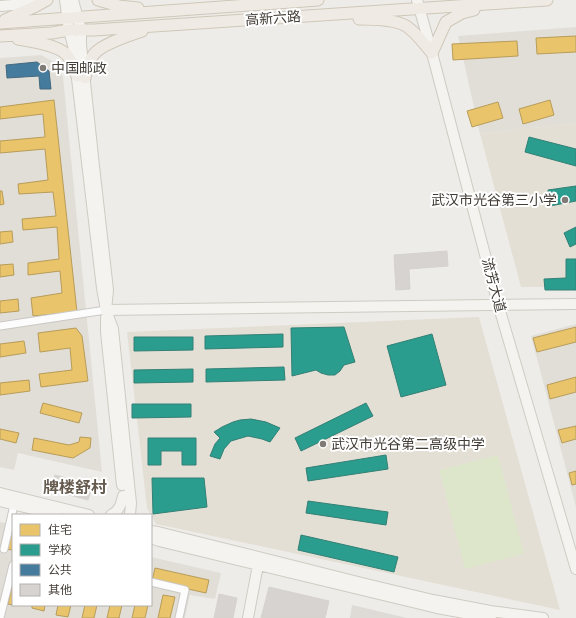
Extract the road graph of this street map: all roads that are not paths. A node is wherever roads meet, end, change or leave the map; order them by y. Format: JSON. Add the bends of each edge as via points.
{"nodes":[{"id":1,"x":65,"y":0,"type":"edge"},
{"id":2,"x":73,"y":0,"type":"edge"},
{"id":3,"x":98,"y":0,"type":"edge"},
{"id":4,"x":102,"y":0,"type":"edge"},
{"id":5,"x":318,"y":0,"type":"edge"},
{"id":6,"x":547,"y":0,"type":"edge"},
{"id":7,"x":46,"y":1,"type":"edge"},
{"id":8,"x":504,"y":3,"type":"junction"},
{"id":9,"x":418,"y":4,"type":"edge"},
{"id":10,"x":0,"y":6,"type":"edge"},
{"id":11,"x":163,"y":11,"type":"junction"},
{"id":12,"x":318,"y":16,"type":"junction"},
{"id":13,"x":73,"y":18,"type":"junction"},
{"id":14,"x":0,"y":23,"type":"edge"},
{"id":15,"x":162,"y":25,"type":"junction"},
{"id":16,"x":75,"y":30,"type":"junction"},
{"id":17,"x":0,"y":36,"type":"edge"},
{"id":18,"x":432,"y":53,"type":"junction"},
{"id":19,"x":81,"y":77,"type":"junction"},
{"id":20,"x":498,"y":304,"type":"junction"},
{"id":21,"x":576,"y":304,"type":"edge"},
{"id":22,"x":106,"y":310,"type":"junction"},
{"id":23,"x":0,"y":326,"type":"edge"},
{"id":24,"x":0,"y":493,"type":"edge"},
{"id":25,"x":127,"y":498,"type":"junction"},
{"id":26,"x":0,"y":501,"type":"edge"},
{"id":27,"x":14,"y":505,"type":"junction"},
{"id":28,"x":53,"y":514,"type":"edge"},
{"id":29,"x":85,"y":514,"type":"edge"},
{"id":30,"x":114,"y":514,"type":"edge"},
{"id":31,"x":126,"y":514,"type":"edge"},
{"id":32,"x":130,"y":514,"type":"edge"},
{"id":33,"x":134,"y":514,"type":"edge"},
{"id":34,"x":153,"y":532,"type":"edge"},
{"id":35,"x":2,"y":548,"type":"edge"},
{"id":36,"x":12,"y":550,"type":"edge"},
{"id":37,"x":258,"y":565,"type":"junction"},
{"id":38,"x":12,"y":568,"type":"edge"},
{"id":39,"x":576,"y":569,"type":"edge"},
{"id":40,"x":152,"y":582,"type":"edge"},
{"id":41,"x":0,"y":618,"type":"edge"},
{"id":42,"x":179,"y":618,"type":"edge"},
{"id":43,"x":248,"y":618,"type":"edge"},
{"id":44,"x":491,"y":618,"type":"edge"},
{"id":45,"x":543,"y":618,"type":"edge"}],
"edges":[{"from":1,"to":13,"type":"main road"},
{"from":2,"to":13,"type":"main road"},
{"from":3,"to":4,"type":"main road"},
{"from":3,"to":11,"type":"main road","via":[[118,6]]},
{"from":5,"to":11,"type":"main road","name":"高新六路"},
{"from":6,"to":8,"type":"main road","name":"高新六路"},
{"from":7,"to":10,"type":"main road"},
{"from":7,"to":14,"type":"main road"},
{"from":8,"to":9,"type":"main road","name":"高新六路"},
{"from":8,"to":18,"type":"main road","via":[[462,13],[446,22]]},
{"from":9,"to":12,"type":"main road","name":"高新六路"},
{"from":9,"to":18,"type":"main road","name":"流芳大道"},
{"from":11,"to":13,"type":"main road","name":"高新六路"},
{"from":12,"to":15,"type":"main road","name":"高新六路"},
{"from":12,"to":18,"type":"main road","via":[[404,24],[413,30]]},
{"from":13,"to":14,"type":"main road","name":"高新六路"},
{"from":13,"to":16,"type":"main road"},
{"from":15,"to":16,"type":"main road","name":"高新六路"},
{"from":15,"to":19,"type":"main road","via":[[107,45],[94,54]]},
{"from":16,"to":17,"type":"main road","name":"高新六路"},
{"from":16,"to":19,"type":"main road","via":[[81,45]]},
{"from":17,"to":19,"type":"main road","via":[[56,48],[66,54]]},
{"from":18,"to":20,"type":"main road","name":"流芳大道"},
{"from":19,"to":22,"type":"main road","via":[[108,290]]},
{"from":20,"to":21,"type":"main road"},
{"from":20,"to":22,"type":"main road"},
{"from":20,"to":39,"type":"main road","name":"流芳大道"},
{"from":22,"to":23,"type":"street"},
{"from":22,"to":25,"type":"main road","via":[[113,329]]},
{"from":24,"to":29,"type":"main road"},
{"from":25,"to":30,"type":"main road"},
{"from":25,"to":31,"type":"main road"},
{"from":25,"to":32,"type":"main road"},
{"from":25,"to":33,"type":"main road"},
{"from":26,"to":27,"type":"main road"},
{"from":27,"to":28,"type":"main road"},
{"from":27,"to":35,"type":"street"},
{"from":34,"to":37,"type":"main road","via":[[159,541]]},
{"from":34,"to":45,"type":"main road","via":[[433,600]]},
{"from":35,"to":36,"type":"street"},
{"from":37,"to":43,"type":"main road"},
{"from":37,"to":44,"type":"main road","via":[[437,608]]},
{"from":38,"to":41,"type":"street"},
{"from":40,"to":42,"type":"street","via":[[185,590]]}]}
